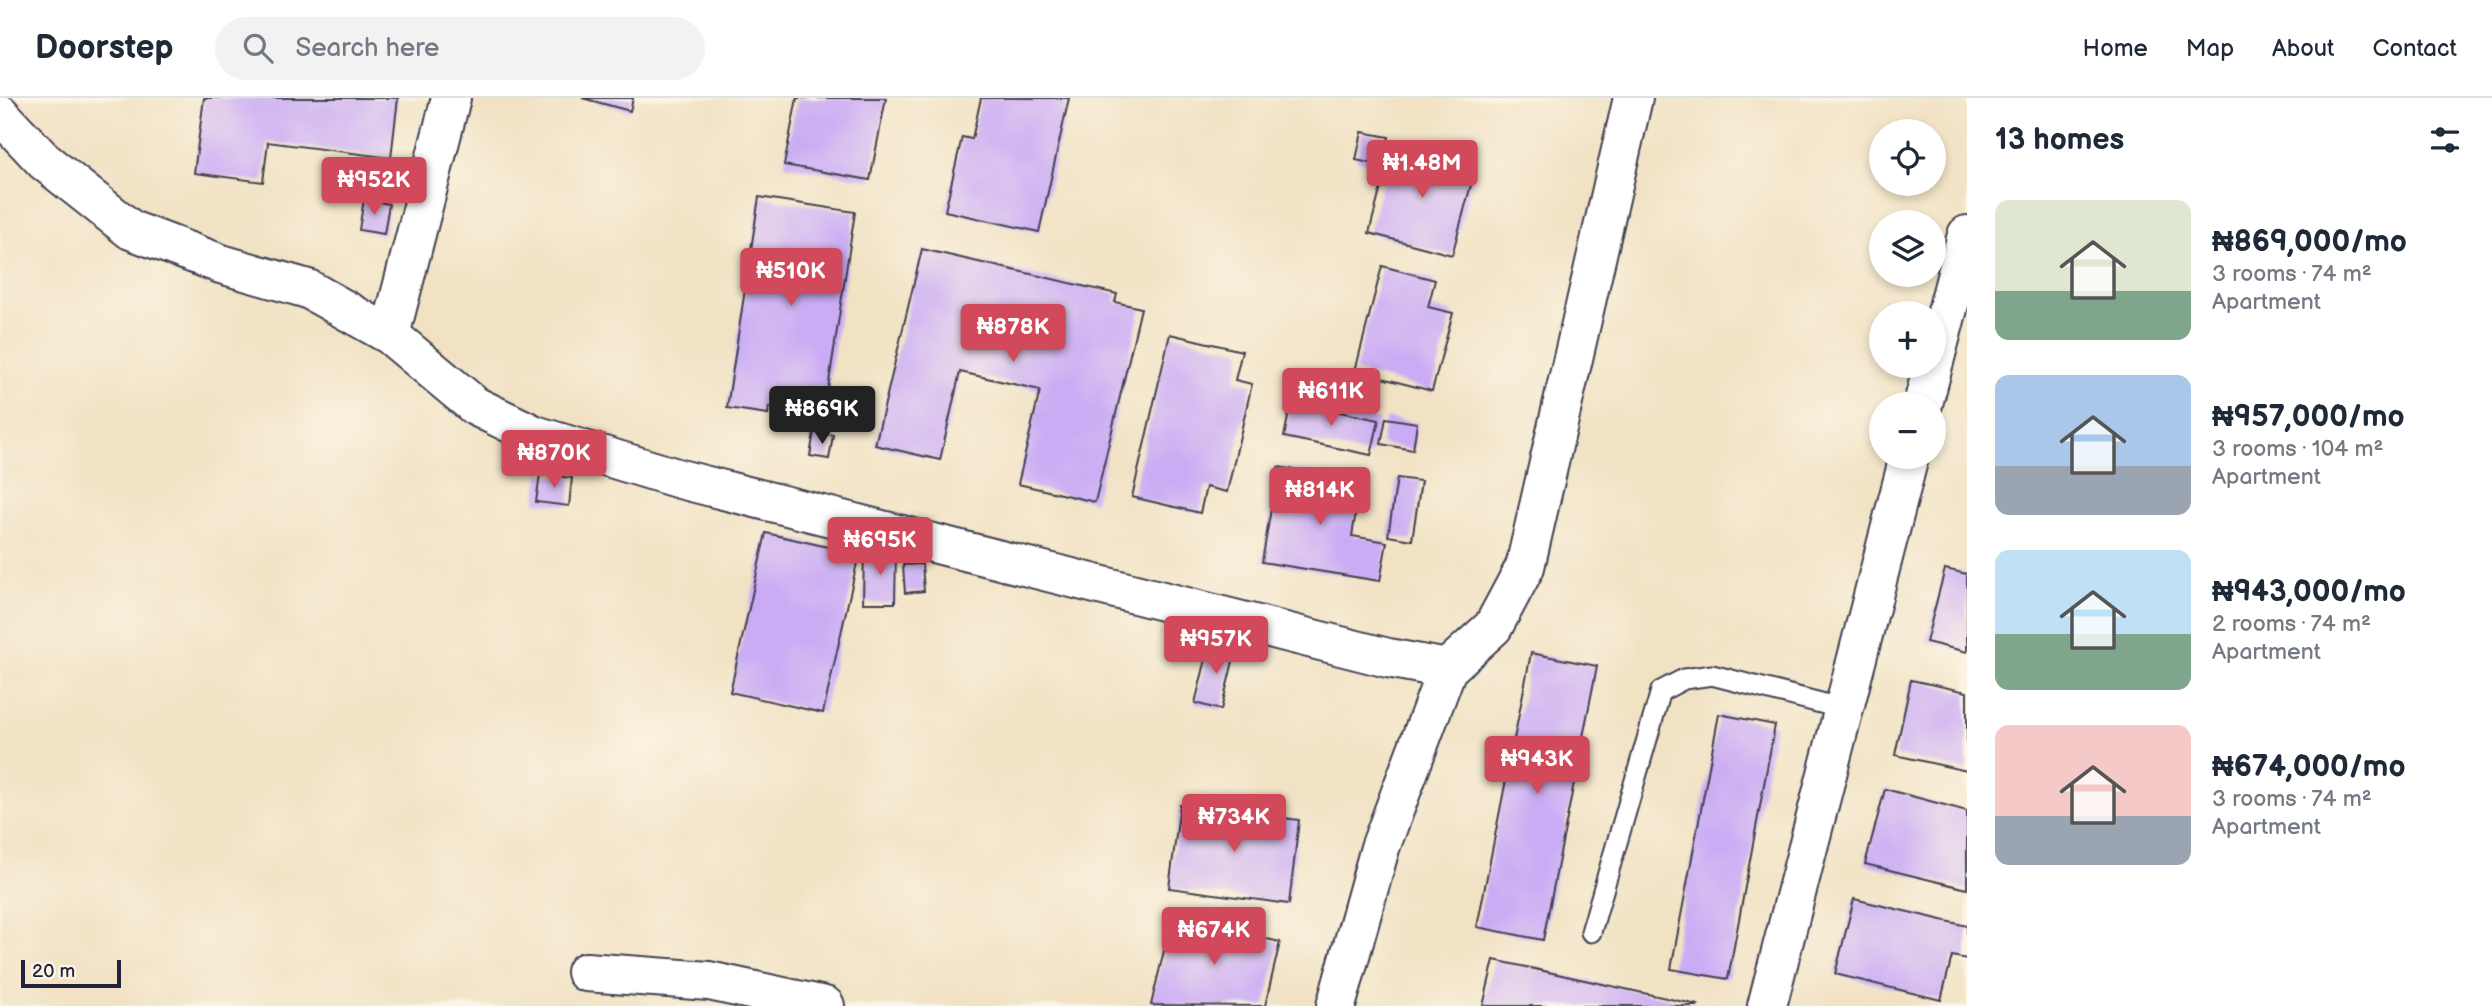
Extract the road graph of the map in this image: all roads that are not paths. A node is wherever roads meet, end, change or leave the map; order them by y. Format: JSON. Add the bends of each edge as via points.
{"nodes":[{"id":1,"x":451,"y":98,"type":"edge"},
{"id":2,"x":1633,"y":98,"type":"edge"},
{"id":3,"x":0,"y":114,"type":"edge"},
{"id":4,"x":1967,"y":235,"type":"edge"},
{"id":5,"x":1946,"y":315,"type":"edge"},
{"id":6,"x":390,"y":335,"type":"junction"},
{"id":7,"x":1906,"y":469,"type":"edge"},
{"id":8,"x":1447,"y":669,"type":"junction"},
{"id":9,"x":1844,"y":709,"type":"junction"},
{"id":10,"x":1591,"y":932,"type":"dead end"},
{"id":11,"x":586,"y":972,"type":"dead end"},
{"id":12,"x":825,"y":1006,"type":"edge"},
{"id":13,"x":1336,"y":1006,"type":"edge"},
{"id":14,"x":1767,"y":1006,"type":"edge"}],
"edges":[{"from":1,"to":6,"type":"street"},
{"from":2,"to":8,"type":"street","via":[[1525,567],[1493,627]]},
{"from":3,"to":6,"type":"street","via":[[44,161],[131,230],[221,264],[308,289]]},
{"from":4,"to":5,"type":"street"},
{"from":6,"to":8,"type":"street","via":[[475,406],[535,435],[680,479]]},
{"from":7,"to":9,"type":"street"},
{"from":8,"to":13,"type":"street","via":[[1380,848]]},
{"from":9,"to":10,"type":"lane","via":[[1712,675],[1684,679],[1661,691]]},
{"from":9,"to":14,"type":"street"},
{"from":11,"to":12,"type":"street","via":[[709,981]]}]}
